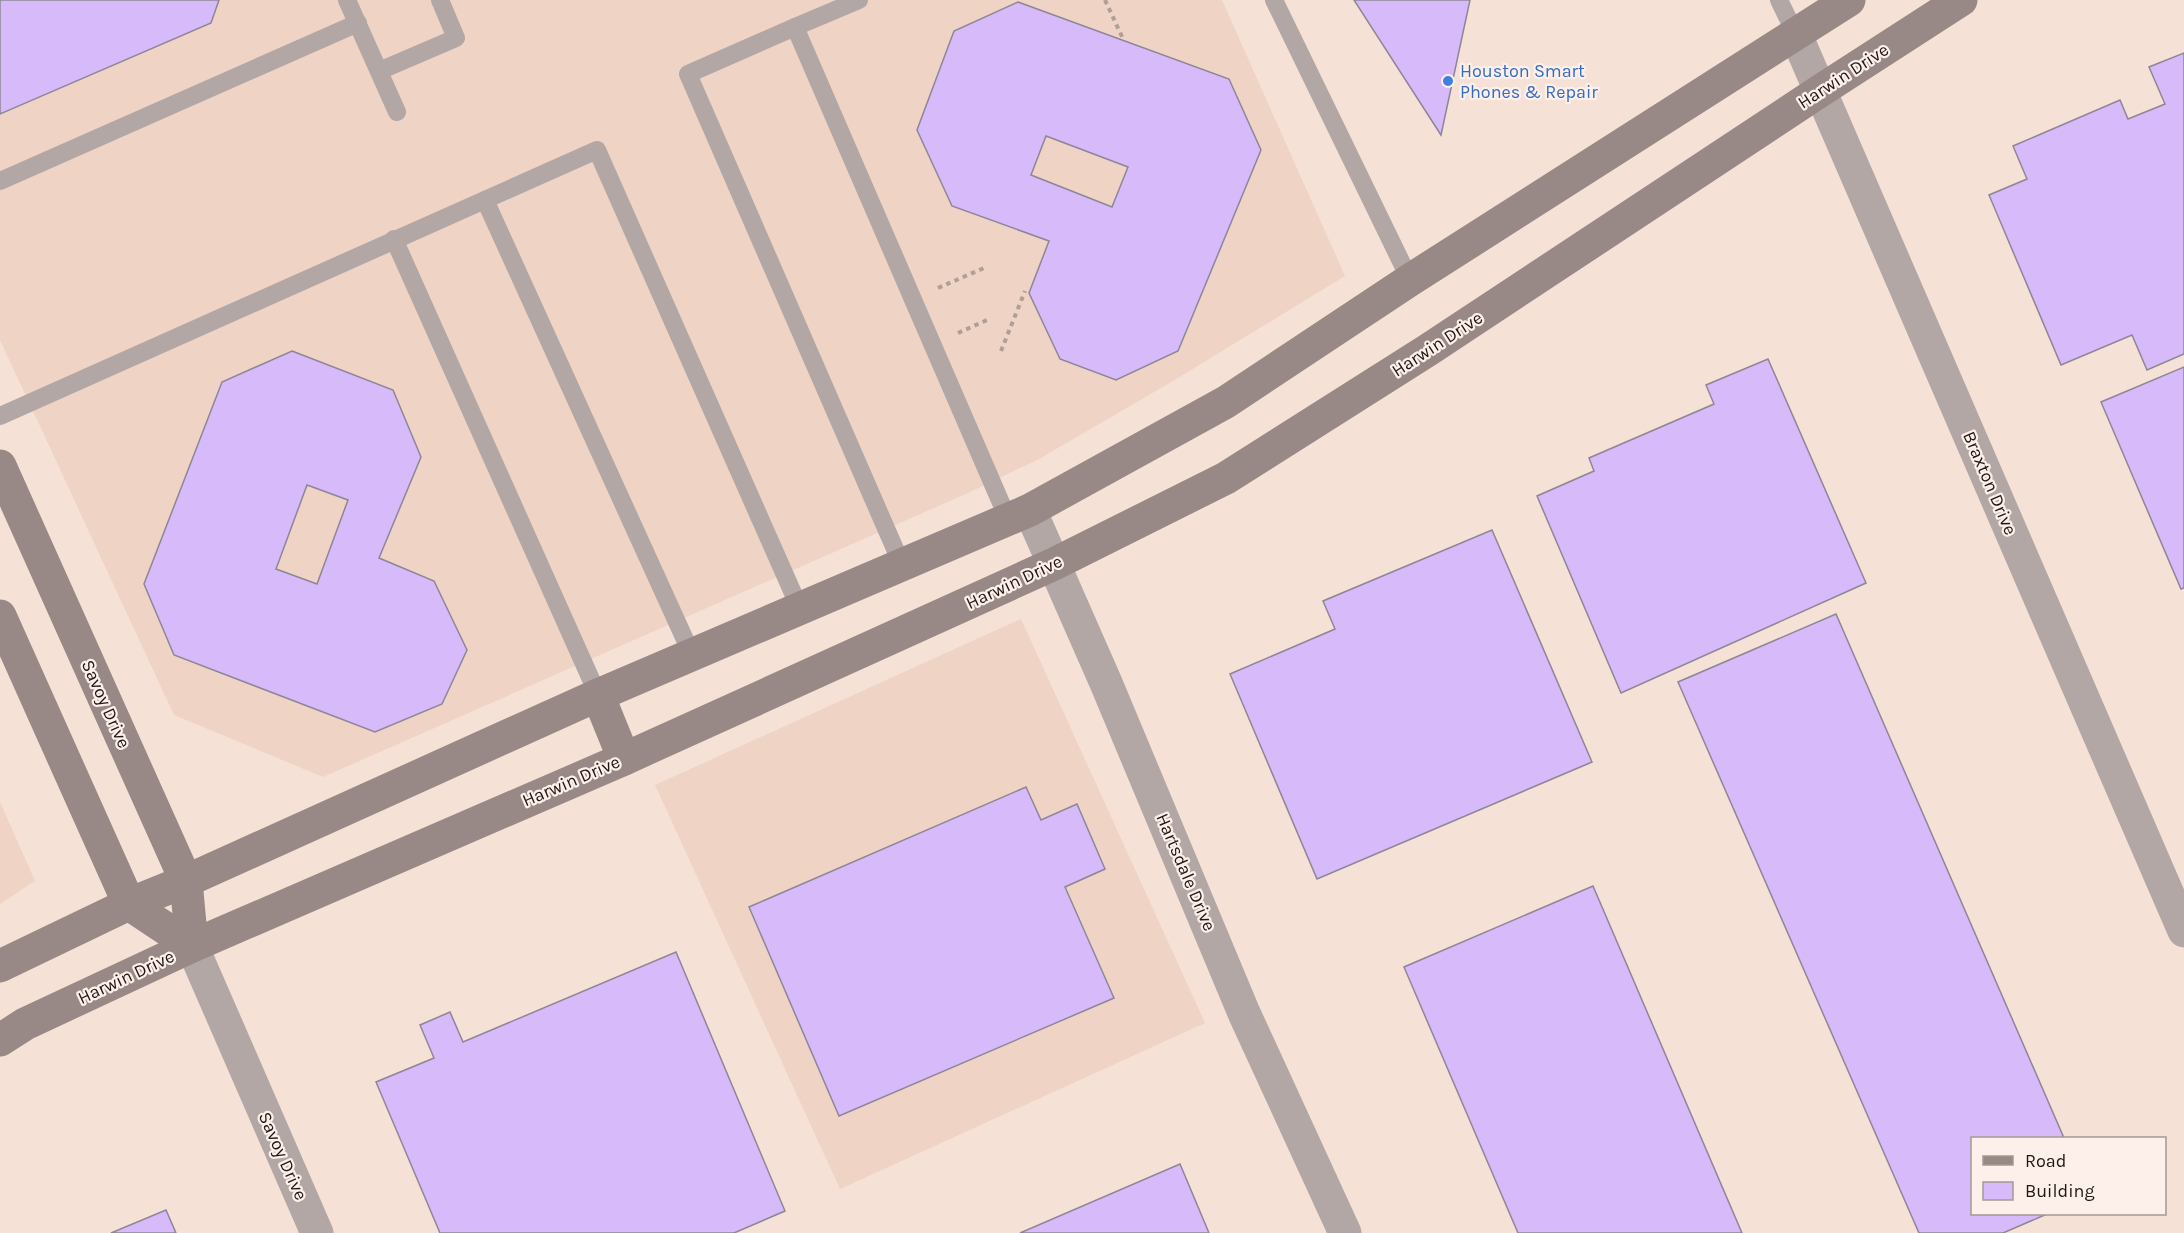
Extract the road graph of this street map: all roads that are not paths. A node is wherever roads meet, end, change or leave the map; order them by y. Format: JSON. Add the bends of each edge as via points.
{"nodes":[{"id":1,"x":347,"y":0,"type":"edge"},
{"id":2,"x":440,"y":0,"type":"edge"},
{"id":3,"x":859,"y":0,"type":"edge"},
{"id":4,"x":1274,"y":0,"type":"edge"},
{"id":5,"x":1779,"y":0,"type":"edge"},
{"id":6,"x":1849,"y":0,"type":"edge"},
{"id":7,"x":1961,"y":0,"type":"edge"},
{"id":8,"x":358,"y":23,"type":"junction"},
{"id":9,"x":795,"y":27,"type":"junction"},
{"id":10,"x":1796,"y":35,"type":"junction"},
{"id":11,"x":379,"y":71,"type":"junction"},
{"id":12,"x":1820,"y":91,"type":"junction"},
{"id":13,"x":397,"y":112,"type":"dead end"},
{"id":14,"x":0,"y":181,"type":"edge"},
{"id":15,"x":485,"y":200,"type":"junction"},
{"id":16,"x":394,"y":239,"type":"junction"},
{"id":17,"x":1410,"y":280,"type":"junction"},
{"id":18,"x":0,"y":416,"type":"edge"},
{"id":19,"x":0,"y":466,"type":"edge"},
{"id":20,"x":1019,"y":515,"type":"junction"},
{"id":21,"x":1054,"y":564,"type":"junction"},
{"id":22,"x":902,"y":565,"type":"junction"},
{"id":23,"x":800,"y":609,"type":"junction"},
{"id":24,"x":0,"y":616,"type":"edge"},
{"id":25,"x":692,"y":655,"type":"junction"},
{"id":26,"x":598,"y":695,"type":"junction"},
{"id":27,"x":624,"y":759,"type":"junction"},
{"id":28,"x":186,"y":881,"type":"junction"},
{"id":29,"x":129,"y":904,"type":"junction"},
{"id":30,"x":2184,"y":931,"type":"edge"},
{"id":31,"x":192,"y":946,"type":"junction"},
{"id":32,"x":0,"y":966,"type":"edge"},
{"id":33,"x":0,"y":1040,"type":"edge"},
{"id":34,"x":317,"y":1233,"type":"edge"},
{"id":35,"x":1345,"y":1233,"type":"edge"}],
"edges":[{"from":1,"to":8,"type":"lane"},
{"from":2,"to":11,"type":"lane","via":[[456,38]]},
{"from":3,"to":9,"type":"lane"},
{"from":4,"to":17,"type":"lane"},
{"from":5,"to":10,"type":"lane"},
{"from":6,"to":10,"type":"main road"},
{"from":7,"to":12,"type":"main road","name":"Harwin Drive"},
{"from":8,"to":11,"type":"lane"},
{"from":8,"to":14,"type":"lane"},
{"from":9,"to":20,"type":"lane"},
{"from":9,"to":22,"type":"lane","via":[[688,74]]},
{"from":10,"to":12,"type":"street","name":"Braxton Drive"},
{"from":10,"to":17,"type":"main road"},
{"from":11,"to":13,"type":"lane"},
{"from":12,"to":21,"type":"main road","name":"Harwin Drive","via":[[1428,350],[1226,478]]},
{"from":12,"to":30,"type":"street","name":"Braxton Drive"},
{"from":15,"to":16,"type":"lane"},
{"from":15,"to":23,"type":"lane","via":[[597,150]]},
{"from":15,"to":25,"type":"lane"},
{"from":16,"to":18,"type":"lane"},
{"from":16,"to":26,"type":"lane"},
{"from":17,"to":20,"type":"main road","via":[[1226,402]]},
{"from":19,"to":28,"type":"main road","name":"Savoy Drive"},
{"from":20,"to":21,"type":"street","name":"Hartsdale Drive"},
{"from":20,"to":22,"type":"main road"},
{"from":21,"to":27,"type":"main road","name":"Harwin Drive"},
{"from":21,"to":35,"type":"street","name":"Hartsdale Drive","via":[[1244,1013]]},
{"from":22,"to":23,"type":"main road"},
{"from":23,"to":25,"type":"main road"},
{"from":24,"to":29,"type":"main road"},
{"from":25,"to":26,"type":"main road"},
{"from":26,"to":27,"type":"main road"},
{"from":26,"to":28,"type":"main road"},
{"from":27,"to":31,"type":"main road","name":"Harwin Drive"},
{"from":28,"to":29,"type":"main road"},
{"from":28,"to":31,"type":"main road","name":"Savoy Drive"},
{"from":29,"to":31,"type":"main road"},
{"from":29,"to":32,"type":"main road"},
{"from":31,"to":33,"type":"main road","name":"Harwin Drive","via":[[25,1024]]},
{"from":31,"to":34,"type":"street","name":"Savoy Drive"}]}
